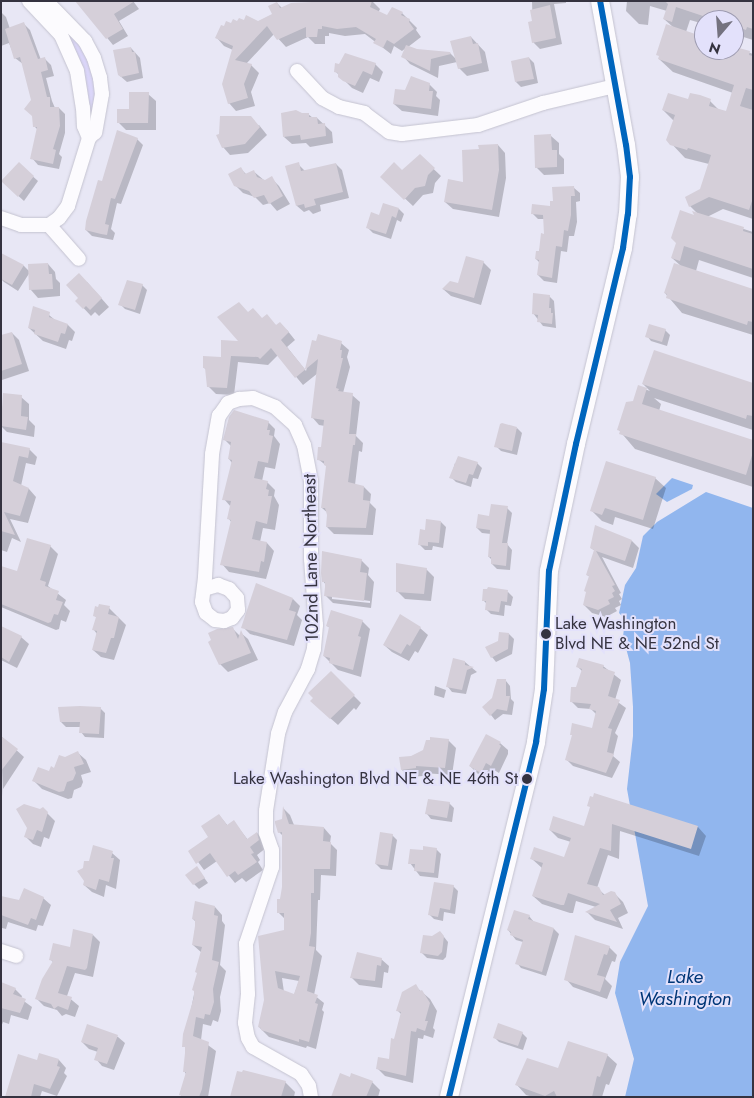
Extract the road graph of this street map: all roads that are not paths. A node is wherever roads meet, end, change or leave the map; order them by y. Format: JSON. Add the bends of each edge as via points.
{"nodes":[{"id":1,"x":29,"y":1,"type":"edge"},
{"id":2,"x":46,"y":1,"type":"edge"},
{"id":3,"x":600,"y":1,"type":"edge"},
{"id":4,"x":298,"y":71,"type":"dead end"},
{"id":5,"x":615,"y":86,"type":"junction"},
{"id":6,"x":89,"y":138,"type":"junction"},
{"id":7,"x":1,"y":218,"type":"edge"},
{"id":8,"x":49,"y":225,"type":"junction"},
{"id":9,"x":79,"y":259,"type":"dead end"},
{"id":10,"x":204,"y":589,"type":"dead end"},
{"id":11,"x":1,"y":951,"type":"edge"},
{"id":12,"x":16,"y":956,"type":"dead end"},
{"id":13,"x":311,"y":1097,"type":"edge"},
{"id":14,"x":449,"y":1097,"type":"edge"}],
"edges":[{"from":1,"to":6,"type":"street","via":[[61,35],[77,71],[84,126]]},
{"from":2,"to":6,"type":"street","via":[[85,41],[96,64],[102,94],[97,126]]},
{"from":3,"to":5,"type":"main road"},
{"from":4,"to":5,"type":"street","via":[[322,98],[339,107],[364,113],[384,129],[402,134],[478,126],[543,103]]},
{"from":5,"to":14,"type":"main road","via":[[630,177],[623,248],[549,571],[544,689],[536,742]]},
{"from":6,"to":8,"type":"street","via":[[68,206]]},
{"from":7,"to":8,"type":"street","via":[[21,225]]},
{"from":8,"to":9,"type":"street"},
{"from":10,"to":13,"type":"street","name":"102nd Lane Northeast","via":[[214,433],[219,416],[228,403],[253,398],[275,407],[295,425],[304,445],[311,480],[310,558],[316,625],[308,669],[285,712],[278,734],[266,811],[272,867],[246,944],[248,994],[245,1023],[253,1047],[301,1074],[309,1086]]},
{"from":11,"to":12,"type":"street"}]}
